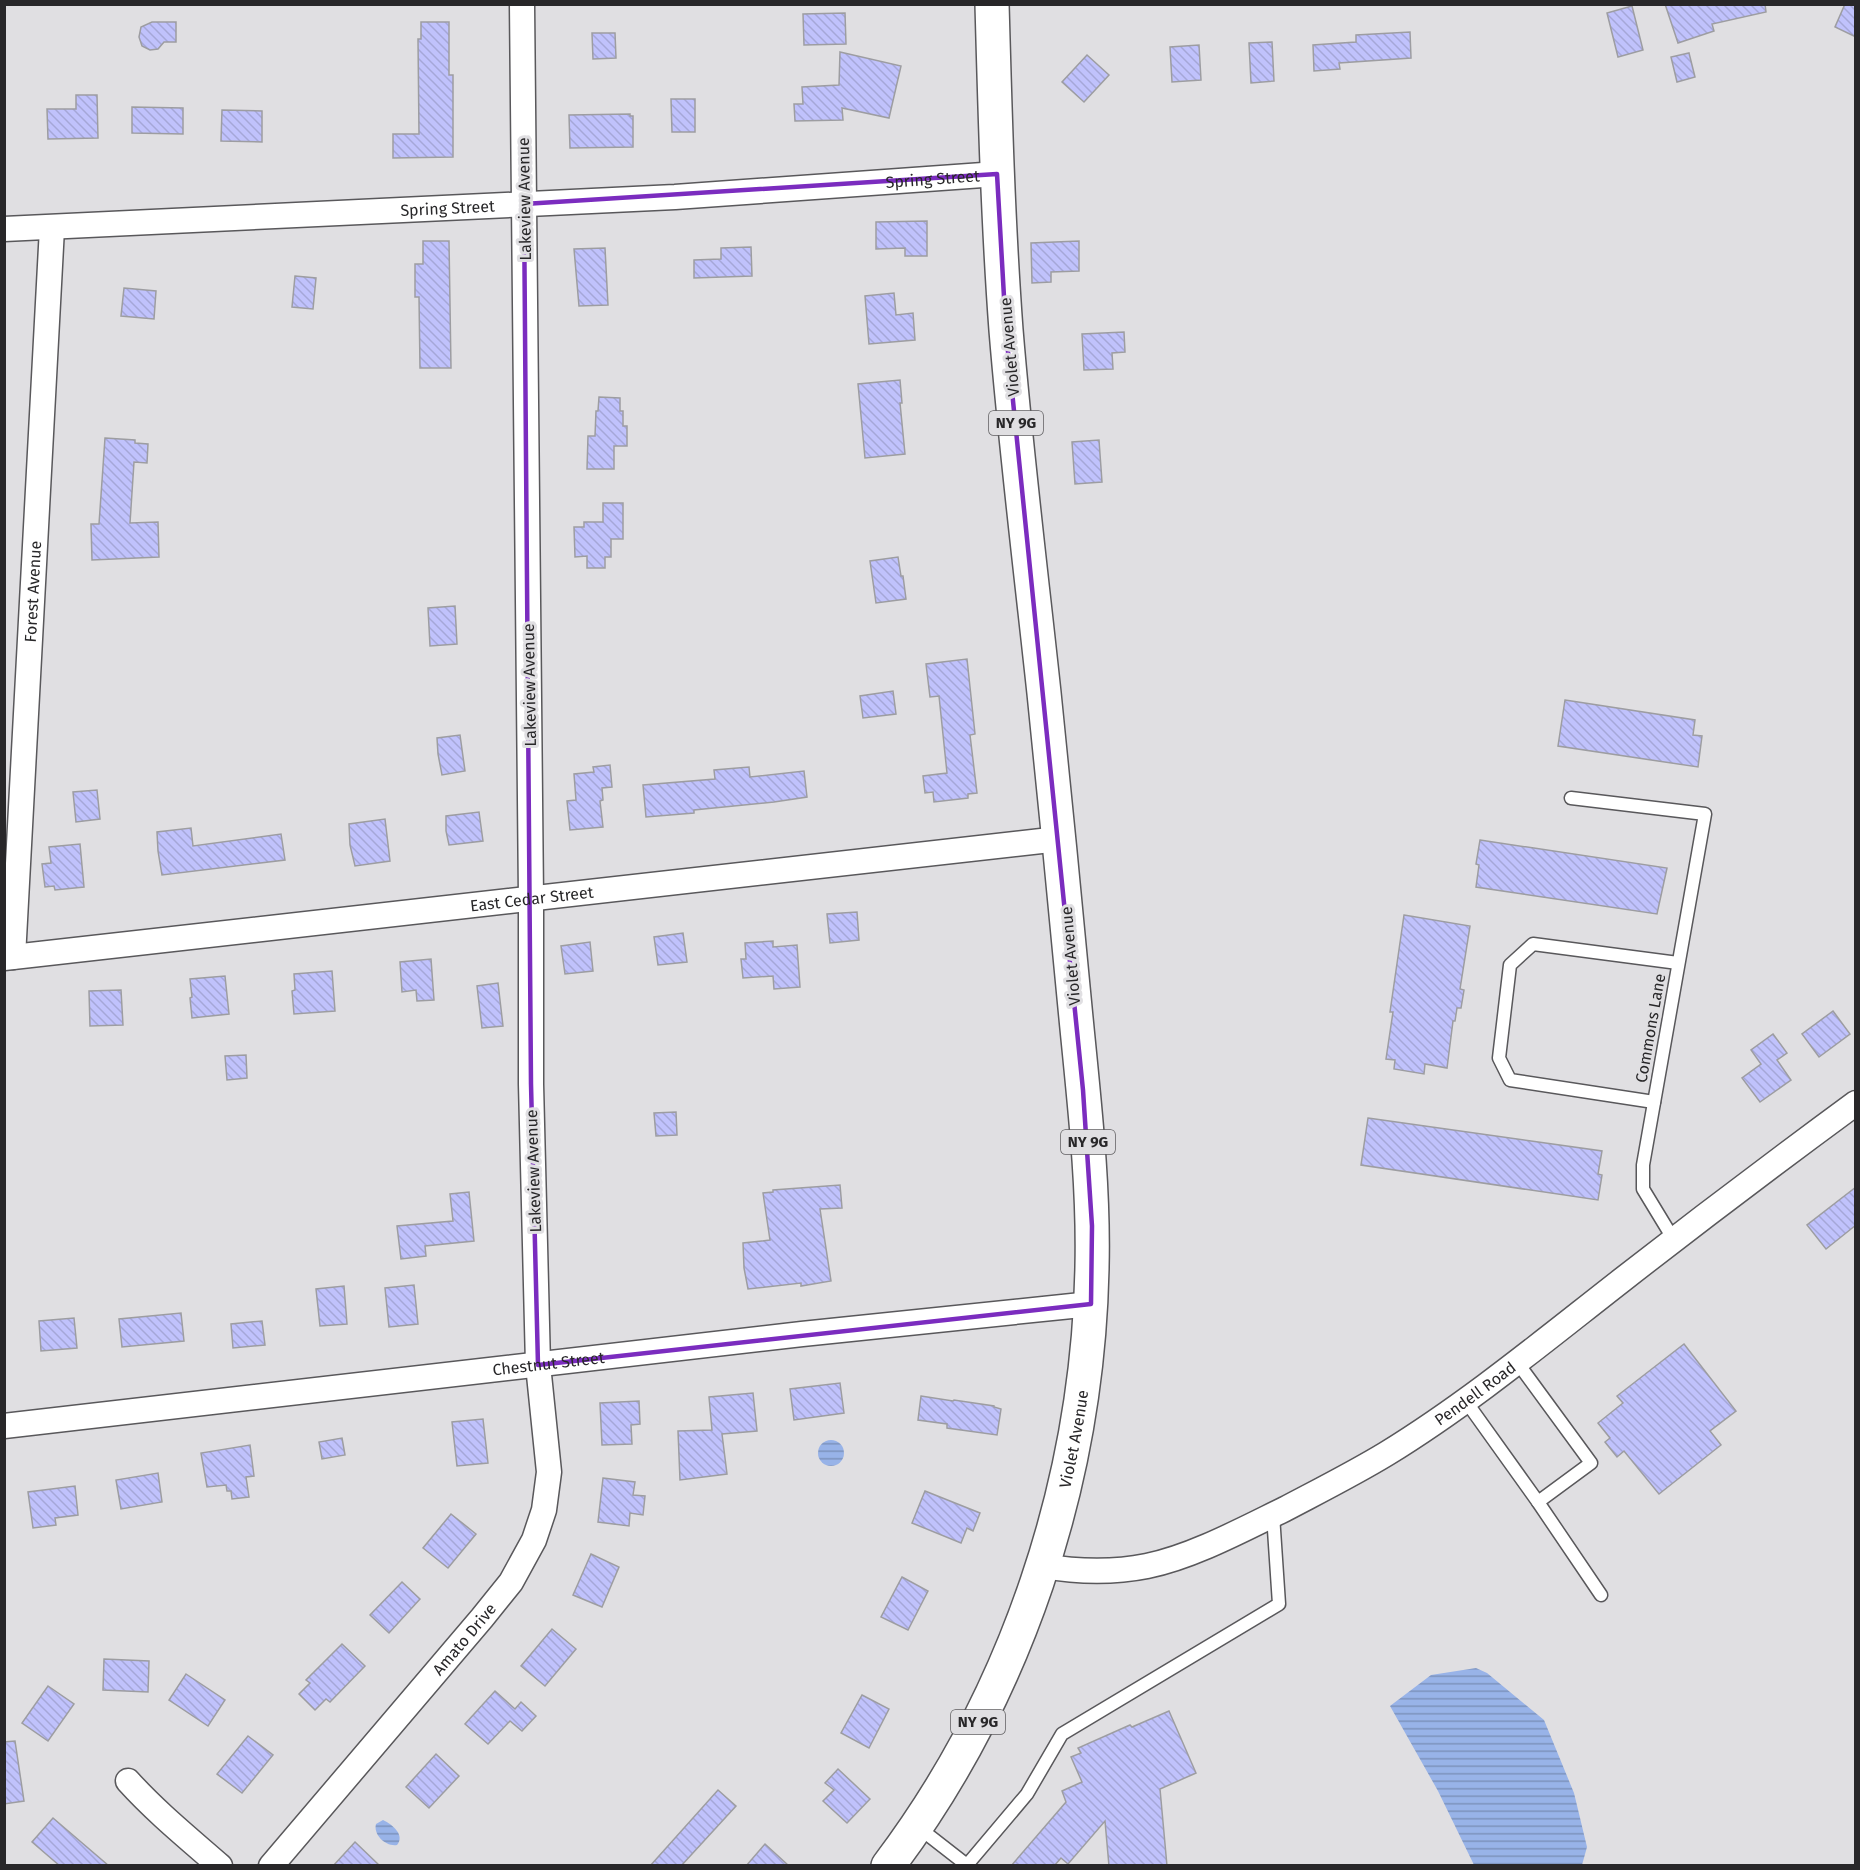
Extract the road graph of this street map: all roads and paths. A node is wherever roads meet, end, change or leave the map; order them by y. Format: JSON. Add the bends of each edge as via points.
{"nodes":[{"id":1,"x":522,"y":4,"type":"edge"},
{"id":2,"x":992,"y":4,"type":"edge"},
{"id":3,"x":997,"y":174,"type":"junction"},
{"id":4,"x":524,"y":204,"type":"junction"},
{"id":5,"x":52,"y":228,"type":"junction"},
{"id":6,"x":4,"y":230,"type":"edge"},
{"id":7,"x":1571,"y":798,"type":"dead end"},
{"id":8,"x":1059,"y":839,"type":"junction"},
{"id":9,"x":531,"y":898,"type":"junction"},
{"id":10,"x":9,"y":957,"type":"edge"},
{"id":11,"x":1678,"y":963,"type":"junction"},
{"id":12,"x":1654,"y":1102,"type":"junction"},
{"id":13,"x":1856,"y":1103,"type":"edge"},
{"id":14,"x":1674,"y":1240,"type":"junction"},
{"id":15,"x":1091,"y":1304,"type":"junction"},
{"id":16,"x":1517,"y":1362,"type":"junction"},
{"id":17,"x":538,"y":1365,"type":"junction"},
{"id":18,"x":1465,"y":1400,"type":"junction"},
{"id":19,"x":4,"y":1426,"type":"edge"},
{"id":20,"x":1538,"y":1502,"type":"junction"},
{"id":21,"x":1273,"y":1515,"type":"junction"},
{"id":22,"x":1042,"y":1566,"type":"junction"},
{"id":23,"x":1601,"y":1595,"type":"dead end"},
{"id":24,"x":128,"y":1780,"type":"dead end"},
{"id":25,"x":917,"y":1826,"type":"junction"},
{"id":26,"x":967,"y":1865,"type":"edge"},
{"id":27,"x":220,"y":1866,"type":"edge"},
{"id":28,"x":271,"y":1866,"type":"edge"},
{"id":29,"x":888,"y":1866,"type":"edge"}],
"edges":[{"from":1,"to":4,"type":"street","name":"Lakeview Avenue"},
{"from":2,"to":3,"type":"main road","name":"Violet Avenue","number":"NY 9G"},
{"from":3,"to":4,"type":"street","name":"Spring Street"},
{"from":3,"to":8,"type":"main road","name":"Violet Avenue","number":"NY 9G","via":[[1006,332]]},
{"from":4,"to":5,"type":"street","name":"Spring Street"},
{"from":4,"to":9,"type":"street","name":"Lakeview Avenue"},
{"from":5,"to":6,"type":"street","name":"Spring Street"},
{"from":5,"to":10,"type":"street","name":"Forest Avenue"},
{"from":7,"to":11,"type":"lane","name":"Commons Lane","via":[[1705,814]]},
{"from":8,"to":9,"type":"street","name":"East Cedar Street"},
{"from":8,"to":15,"type":"main road","name":"Violet Avenue","number":"NY 9G","via":[[1088,1138]]},
{"from":9,"to":10,"type":"street","name":"East Cedar Street"},
{"from":9,"to":17,"type":"street","name":"Lakeview Avenue"},
{"from":11,"to":12,"type":"lane","name":"Commons Lane"},
{"from":11,"to":12,"type":"lane","via":[[1533,944],[1510,965],[1499,1058],[1510,1080]]},
{"from":12,"to":14,"type":"lane","name":"Commons Lane","via":[[1643,1165],[1643,1189]]},
{"from":13,"to":14,"type":"street","name":"Pendell Road"},
{"from":14,"to":16,"type":"street","name":"Pendell Road"},
{"from":15,"to":17,"type":"street","name":"Chestnut Street"},
{"from":15,"to":22,"type":"main road","name":"Violet Avenue","number":"NY 9G","via":[[1075,1434]]},
{"from":16,"to":18,"type":"street","name":"Pendell Road"},
{"from":16,"to":20,"type":"lane","via":[[1591,1463]]},
{"from":17,"to":19,"type":"street","name":"Chestnut Street"},
{"from":17,"to":28,"type":"street","name":"Amato Drive","via":[[549,1472],[544,1510],[534,1540],[511,1582],[482,1618]]},
{"from":18,"to":20,"type":"lane"},
{"from":18,"to":21,"type":"street","name":"Pendell Road","via":[[1386,1454]]},
{"from":20,"to":23,"type":"lane"},
{"from":21,"to":22,"type":"street","name":"Pendell Road","via":[[1210,1544],[1150,1565],[1120,1571]]},
{"from":21,"to":26,"type":"lane","via":[[1279,1604],[1062,1734],[1027,1794]]},
{"from":22,"to":25,"type":"main road","name":"Violet Avenue","number":"NY 9G","via":[[1019,1632],[986,1706]]},
{"from":24,"to":27,"type":"street","via":[[149,1804]]},
{"from":25,"to":26,"type":"lane"},
{"from":25,"to":29,"type":"main road","name":"Violet Avenue","number":"NY 9G"}]}
